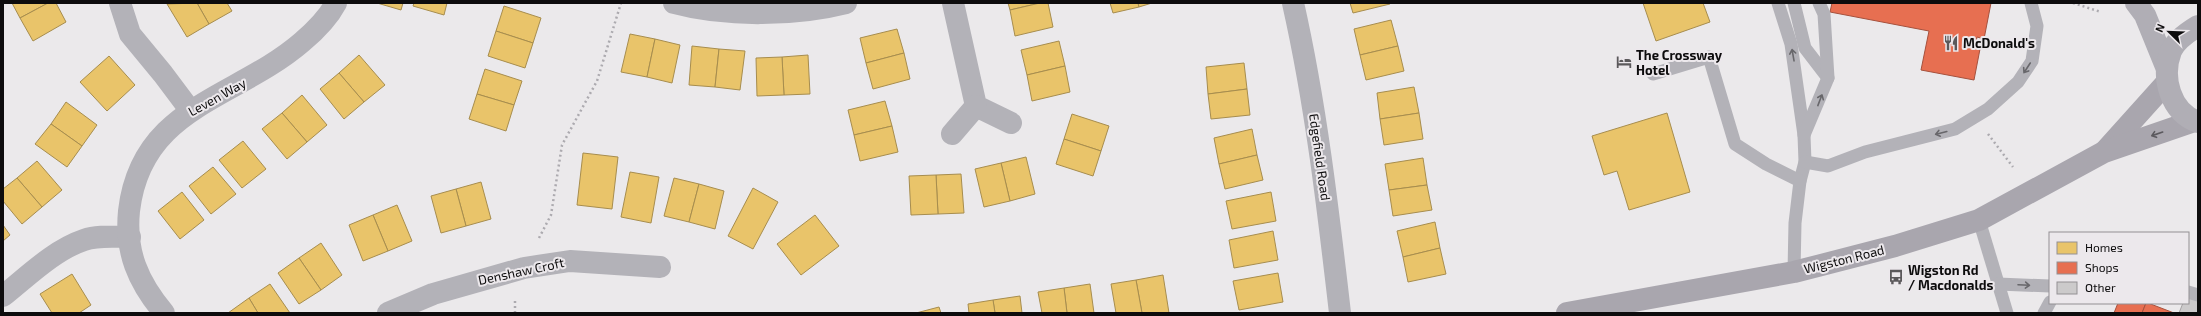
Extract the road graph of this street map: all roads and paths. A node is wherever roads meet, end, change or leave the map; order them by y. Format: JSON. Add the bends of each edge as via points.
{"nodes":[{"id":1,"x":120,"y":3,"type":"edge"},
{"id":2,"x":336,"y":3,"type":"edge"},
{"id":3,"x":621,"y":3,"type":"edge"},
{"id":4,"x":674,"y":3,"type":"edge"},
{"id":5,"x":846,"y":3,"type":"edge"},
{"id":6,"x":953,"y":3,"type":"edge"},
{"id":7,"x":1293,"y":3,"type":"edge"},
{"id":8,"x":1778,"y":3,"type":"edge"},
{"id":9,"x":1794,"y":3,"type":"edge"},
{"id":10,"x":1819,"y":3,"type":"edge"},
{"id":11,"x":2031,"y":3,"type":"edge"},
{"id":12,"x":2073,"y":3,"type":"edge"},
{"id":13,"x":2136,"y":3,"type":"edge"},
{"id":14,"x":772,"y":7,"type":"edge"},
{"id":15,"x":2101,"y":12,"type":"dead end"},
{"id":16,"x":2198,"y":26,"type":"edge"},
{"id":17,"x":1653,"y":74,"type":"dead end"},
{"id":18,"x":2167,"y":75,"type":"junction"},
{"id":19,"x":1828,"y":78,"type":"junction"},
{"id":20,"x":976,"y":106,"type":"junction"},
{"id":21,"x":190,"y":110,"type":"junction"},
{"id":22,"x":1976,"y":117,"type":"junction"},
{"id":23,"x":2196,"y":122,"type":"edge"},
{"id":24,"x":1011,"y":123,"type":"dead end"},
{"id":25,"x":952,"y":134,"type":"dead end"},
{"id":26,"x":1804,"y":135,"type":"junction"},
{"id":27,"x":2104,"y":152,"type":"junction"},
{"id":28,"x":1805,"y":162,"type":"junction"},
{"id":29,"x":2013,"y":167,"type":"dead end"},
{"id":30,"x":1800,"y":181,"type":"junction"},
{"id":31,"x":1978,"y":220,"type":"junction"},
{"id":32,"x":130,"y":238,"type":"junction"},
{"id":33,"x":660,"y":267,"type":"dead end"},
{"id":34,"x":524,"y":268,"type":"junction"},
{"id":35,"x":1794,"y":272,"type":"junction"},
{"id":36,"x":1998,"y":284,"type":"junction"},
{"id":37,"x":2049,"y":286,"type":"edge"},
{"id":38,"x":3,"y":296,"type":"edge"},
{"id":39,"x":2049,"y":304,"type":"edge"},
{"id":40,"x":1641,"y":307,"type":"edge"},
{"id":41,"x":164,"y":313,"type":"edge"},
{"id":42,"x":388,"y":313,"type":"edge"},
{"id":43,"x":515,"y":313,"type":"edge"},
{"id":44,"x":1340,"y":313,"type":"edge"},
{"id":45,"x":1567,"y":313,"type":"edge"},
{"id":46,"x":2007,"y":313,"type":"edge"},
{"id":47,"x":2044,"y":313,"type":"edge"}],
"edges":[{"from":1,"to":21,"type":"street","via":[[130,34]]},
{"from":2,"to":21,"type":"street","name":"Leven Way","via":[[313,32],[284,58]]},
{"from":3,"to":34,"type":"path","via":[[598,81],[562,145],[550,215]]},
{"from":4,"to":14,"type":"street","via":[[729,13]]},
{"from":5,"to":14,"type":"street","via":[[825,8]]},
{"from":6,"to":20,"type":"street"},
{"from":7,"to":44,"type":"street","name":"Edgefield Road","via":[[1308,72]]},
{"from":26,"to":8,"type":"lane","one_way":true,"via":[[1791,44]]},
{"from":9,"to":19,"type":"lane","via":[[1805,48]]},
{"from":10,"to":19,"type":"lane","via":[[1824,14]]},
{"from":11,"to":22,"type":"lane","one_way":true,"via":[[2037,26],[2032,61],[2018,82]]},
{"from":12,"to":15,"type":"path"},
{"from":13,"to":18,"type":"highway","via":[[2145,15]]},
{"from":16,"to":18,"type":"highway","via":[[2185,34],[2172,50]]},
{"from":17,"to":30,"type":"lane","via":[[1708,57],[1735,144],[1766,164]]},
{"from":18,"to":23,"type":"highway","via":[[2176,105]]},
{"from":18,"to":27,"type":"street","name":"Wigston Road"},
{"from":26,"to":19,"type":"lane","one_way":true},
{"from":20,"to":24,"type":"street"},
{"from":20,"to":25,"type":"street"},
{"from":21,"to":32,"type":"street","name":"Leven Way","via":[[154,144],[141,166],[132,189],[128,218]]},
{"from":22,"to":28,"type":"lane","one_way":true,"via":[[1955,130],[1865,152],[1828,166]]},
{"from":22,"to":29,"type":"path"},
{"from":23,"to":27,"type":"street","name":"Wigston Road","one_way":true},
{"from":26,"to":28,"type":"lane"},
{"from":27,"to":31,"type":"street","name":"Wigston Road"},
{"from":28,"to":30,"type":"lane"},
{"from":30,"to":35,"type":"lane","via":[[1795,223]]},
{"from":31,"to":35,"type":"street","name":"Wigston Road","via":[[1894,246]]},
{"from":31,"to":36,"type":"lane"},
{"from":32,"to":38,"type":"street","via":[[97,237],[83,240],[56,254]]},
{"from":32,"to":41,"type":"street","name":"Leven Way","via":[[130,252],[138,277]]},
{"from":33,"to":34,"type":"street","name":"Denshaw Croft","via":[[570,261]]},
{"from":34,"to":42,"type":"street","name":"Denshaw Croft","via":[[433,294]]},
{"from":34,"to":43,"type":"path","via":[[515,297]]},
{"from":35,"to":40,"type":"street","name":"Wigston Road"},
{"from":36,"to":37,"type":"lane","one_way":true},
{"from":36,"to":46,"type":"lane"},
{"from":39,"to":47,"type":"lane"},
{"from":40,"to":45,"type":"street","name":"Wigston Road"}]}
